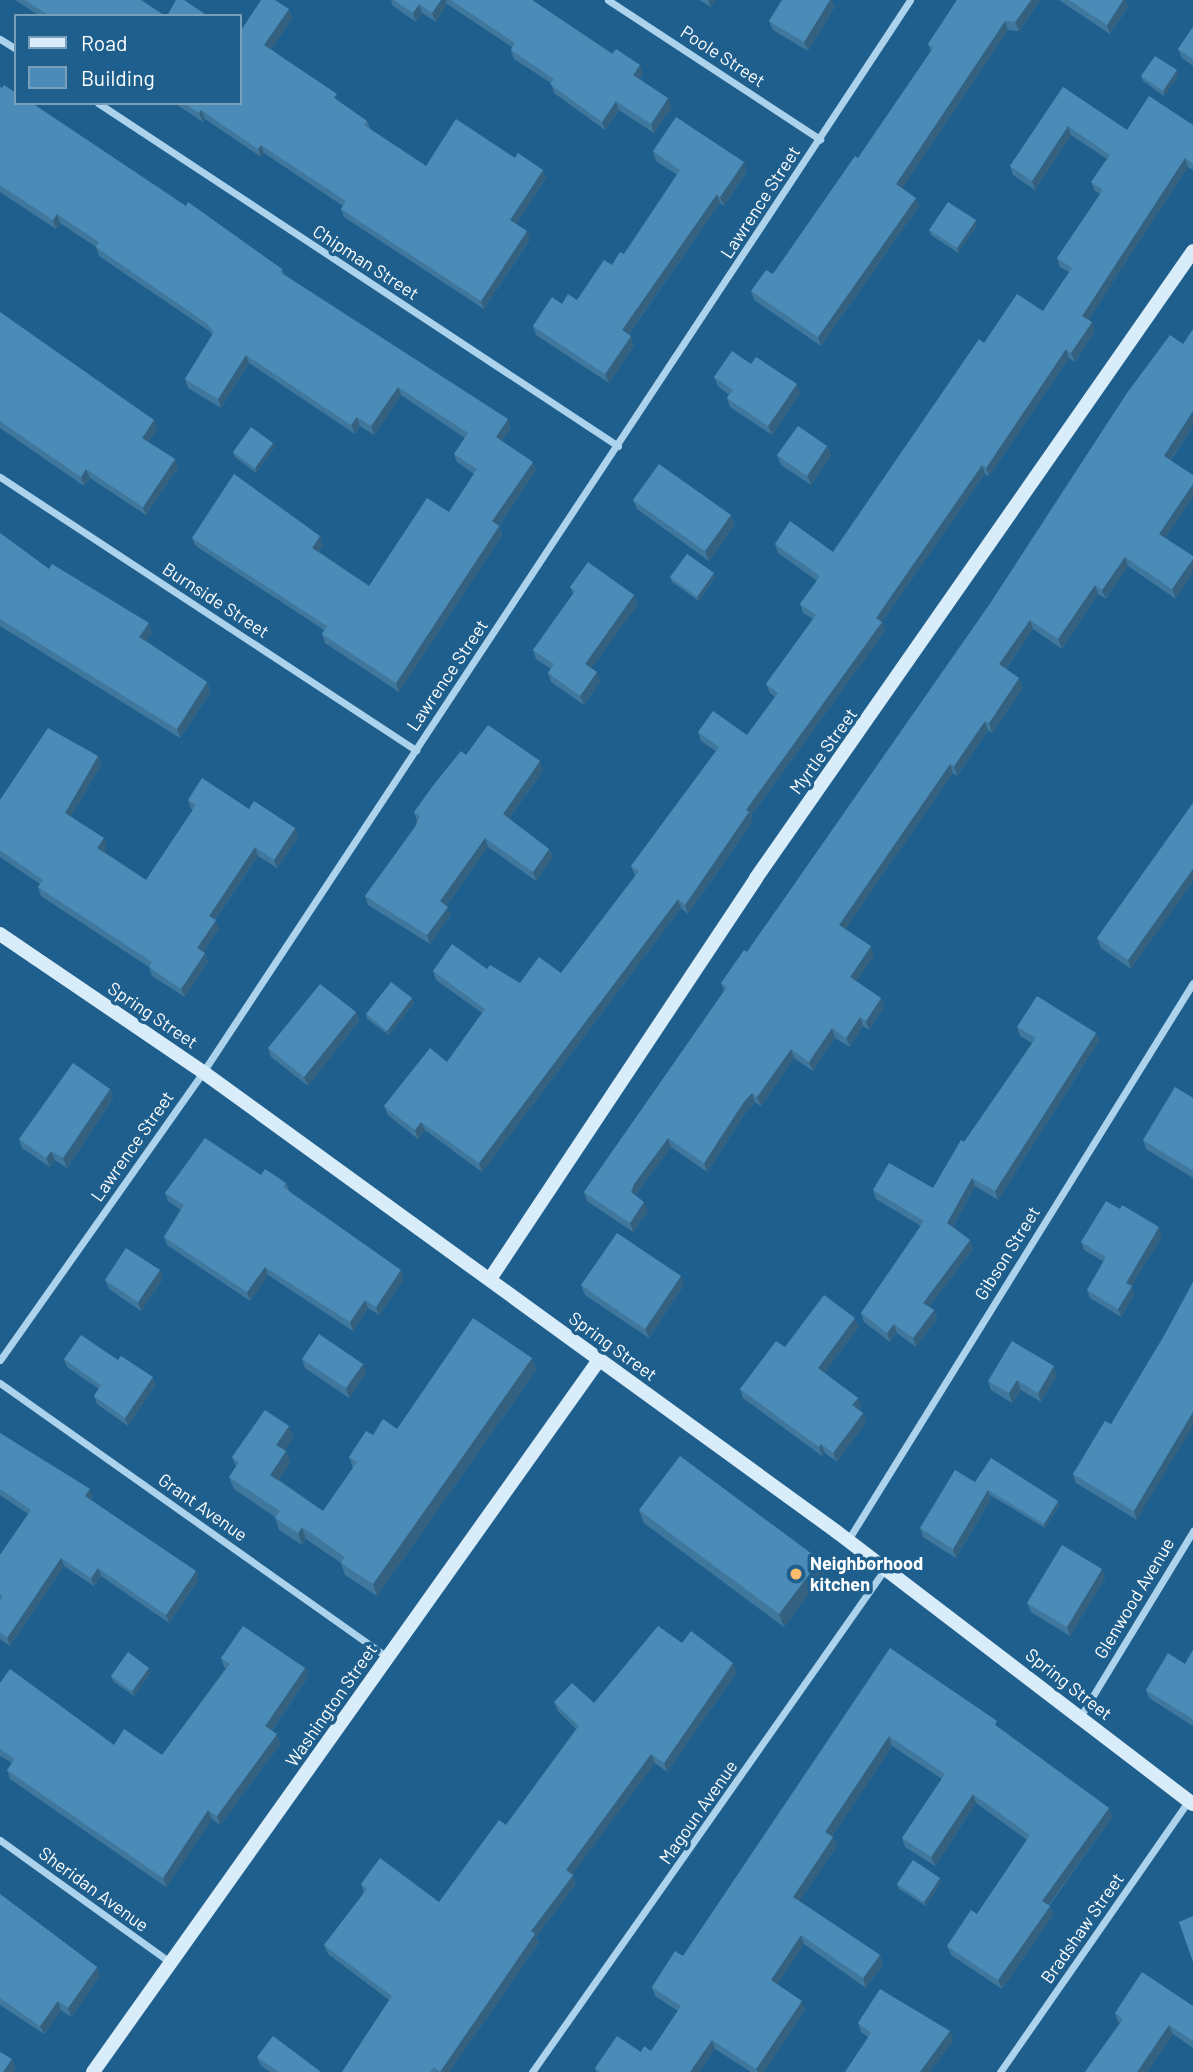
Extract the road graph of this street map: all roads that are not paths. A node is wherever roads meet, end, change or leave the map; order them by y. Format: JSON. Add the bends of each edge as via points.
{"nodes":[{"id":1,"x":608,"y":0,"type":"edge"},
{"id":2,"x":910,"y":0,"type":"edge"},
{"id":3,"x":101,"y":105,"type":"edge"},
{"id":4,"x":820,"y":139,"type":"junction"},
{"id":5,"x":1193,"y":251,"type":"edge"},
{"id":6,"x":618,"y":446,"type":"junction"},
{"id":7,"x":0,"y":477,"type":"edge"},
{"id":8,"x":415,"y":750,"type":"junction"},
{"id":9,"x":0,"y":934,"type":"edge"},
{"id":10,"x":1193,"y":983,"type":"edge"},
{"id":11,"x":203,"y":1073,"type":"junction"},
{"id":12,"x":489,"y":1279,"type":"junction"},
{"id":13,"x":0,"y":1360,"type":"edge"},
{"id":14,"x":599,"y":1360,"type":"junction"},
{"id":15,"x":0,"y":1383,"type":"edge"},
{"id":16,"x":1193,"y":1531,"type":"edge"},
{"id":17,"x":847,"y":1541,"type":"junction"},
{"id":18,"x":886,"y":1568,"type":"junction"},
{"id":19,"x":388,"y":1657,"type":"junction"},
{"id":20,"x":1080,"y":1717,"type":"junction"},
{"id":21,"x":1191,"y":1802,"type":"edge"},
{"id":22,"x":0,"y":1840,"type":"edge"},
{"id":23,"x":171,"y":1963,"type":"junction"},
{"id":24,"x":93,"y":2072,"type":"edge"},
{"id":25,"x":532,"y":2072,"type":"edge"},
{"id":26,"x":1000,"y":2072,"type":"edge"}],
"edges":[{"from":1,"to":4,"type":"street","name":"Poole Street"},
{"from":2,"to":4,"type":"street","name":"Lawrence Street"},
{"from":3,"to":6,"type":"street","name":"Chipman Street"},
{"from":4,"to":6,"type":"street","name":"Lawrence Street"},
{"from":5,"to":12,"type":"street","name":"Myrtle Street","via":[[756,878]]},
{"from":6,"to":8,"type":"street","name":"Lawrence Street"},
{"from":7,"to":8,"type":"street","name":"Burnside Street"},
{"from":8,"to":11,"type":"street","name":"Lawrence Street"},
{"from":9,"to":11,"type":"street","name":"Spring Street"},
{"from":10,"to":17,"type":"street","name":"Gibson Street"},
{"from":11,"to":12,"type":"street","name":"Spring Street"},
{"from":11,"to":13,"type":"street","name":"Lawrence Street"},
{"from":12,"to":14,"type":"street","name":"Spring Street"},
{"from":14,"to":17,"type":"street","name":"Spring Street"},
{"from":14,"to":19,"type":"street","name":"Washington Street"},
{"from":15,"to":19,"type":"street","name":"Grant Avenue"},
{"from":16,"to":20,"type":"street","name":"Glenwood Avenue"},
{"from":17,"to":18,"type":"street","name":"Spring Street"},
{"from":18,"to":20,"type":"street","name":"Spring Street"},
{"from":18,"to":25,"type":"street","name":"Magoun Avenue"},
{"from":19,"to":23,"type":"street","name":"Washington Street"},
{"from":20,"to":21,"type":"street","name":"Spring Street"},
{"from":21,"to":26,"type":"street","name":"Bradshaw Street"},
{"from":22,"to":23,"type":"street","name":"Sheridan Avenue"},
{"from":23,"to":24,"type":"street","name":"Washington Street"}]}
